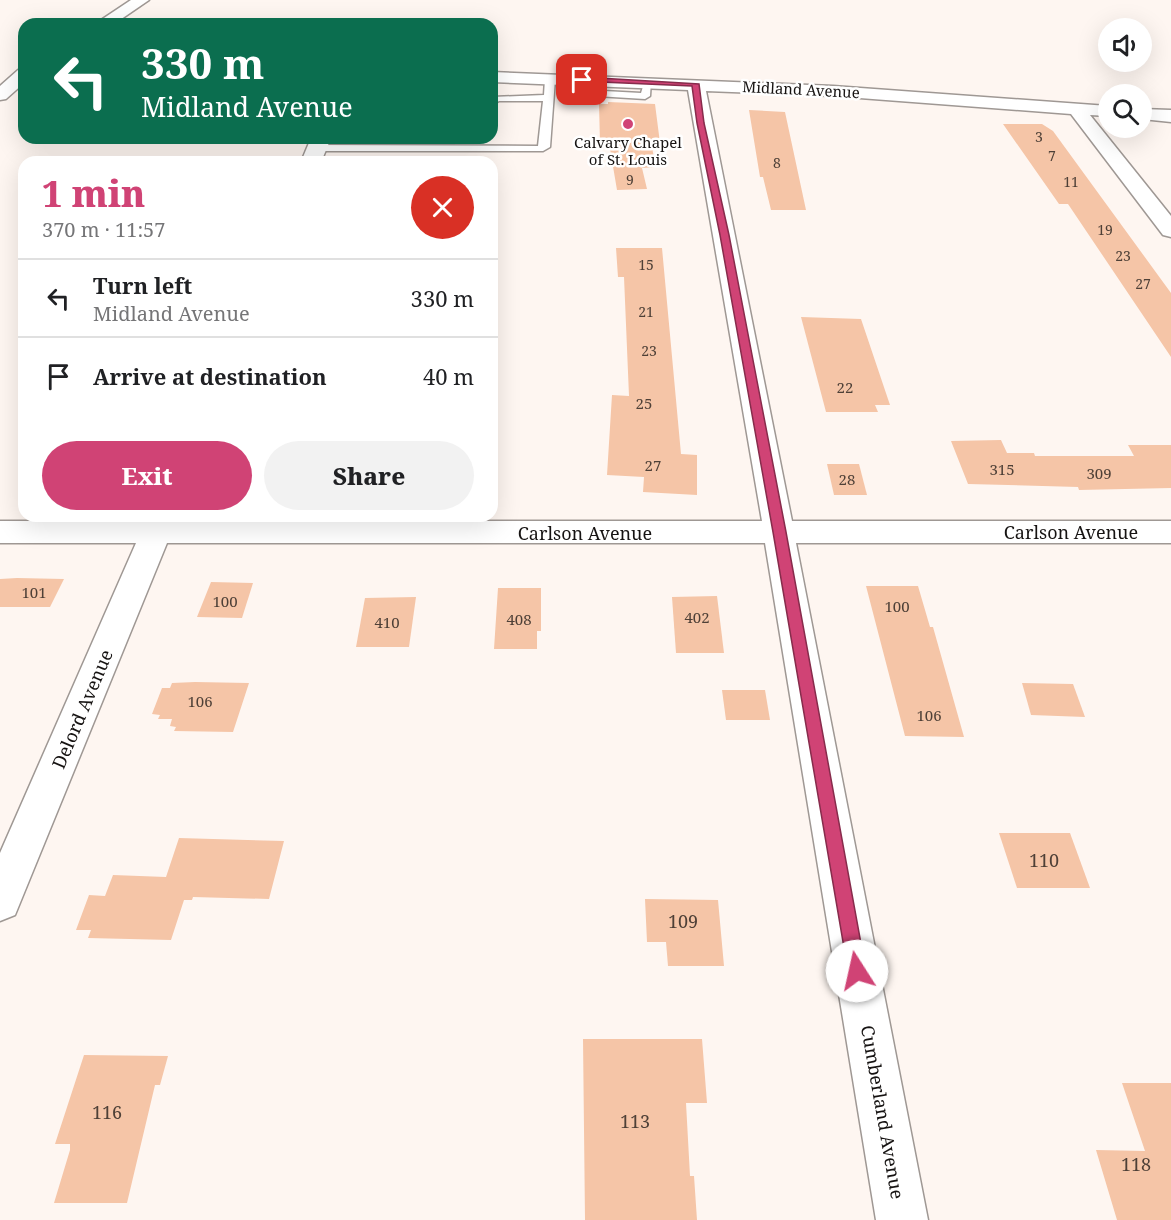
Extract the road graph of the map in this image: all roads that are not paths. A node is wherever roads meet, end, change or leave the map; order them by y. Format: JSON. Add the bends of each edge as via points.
{"nodes":[{"id":1,"x":142,"y":0,"type":"edge"},
{"id":2,"x":113,"y":18,"type":"edge"},
{"id":3,"x":16,"y":77,"type":"edge"},
{"id":4,"x":498,"y":77,"type":"edge"},
{"id":5,"x":550,"y":79,"type":"junction"},
{"id":6,"x":696,"y":84,"type":"junction"},
{"id":7,"x":0,"y":95,"type":"edge"},
{"id":8,"x":498,"y":98,"type":"edge"},
{"id":9,"x":548,"y":98,"type":"junction"},
{"id":10,"x":1078,"y":108,"type":"junction"},
{"id":11,"x":1098,"y":110,"type":"edge"},
{"id":12,"x":1152,"y":115,"type":"edge"},
{"id":13,"x":1171,"y":116,"type":"edge"},
{"id":14,"x":495,"y":144,"type":"edge"},
{"id":15,"x":355,"y":148,"type":"junction"},
{"id":16,"x":316,"y":149,"type":"edge"},
{"id":17,"x":494,"y":150,"type":"junction"},
{"id":18,"x":365,"y":156,"type":"edge"},
{"id":19,"x":1171,"y":230,"type":"edge"},
{"id":20,"x":159,"y":524,"type":"edge"},
{"id":21,"x":0,"y":532,"type":"edge"},
{"id":22,"x":779,"y":532,"type":"junction"},
{"id":23,"x":1171,"y":532,"type":"edge"},
{"id":24,"x":0,"y":901,"type":"edge"},
{"id":25,"x":902,"y":1220,"type":"edge"}],
"edges":[{"from":1,"to":2,"type":"street"},
{"from":3,"to":7,"type":"street"},
{"from":4,"to":5,"type":"street","name":"Midland Avenue"},
{"from":5,"to":6,"type":"street","name":"Midland Avenue"},
{"from":5,"to":9,"type":"lane"},
{"from":6,"to":10,"type":"street","name":"Midland Avenue"},
{"from":6,"to":22,"type":"street","name":"Cumberland Avenue"},
{"from":8,"to":9,"type":"lane"},
{"from":9,"to":17,"type":"lane","via":[[545,147]]},
{"from":10,"to":11,"type":"street","name":"Midland Avenue"},
{"from":10,"to":19,"type":"street"},
{"from":12,"to":13,"type":"street"},
{"from":14,"to":17,"type":"lane"},
{"from":15,"to":16,"type":"lane"},
{"from":15,"to":17,"type":"lane"},
{"from":15,"to":18,"type":"lane"},
{"from":20,"to":21,"type":"street","name":"Carlson Avenue"},
{"from":20,"to":22,"type":"street","name":"Carlson Avenue"},
{"from":20,"to":24,"type":"street","name":"Delord Avenue"},
{"from":22,"to":23,"type":"street","name":"Carlson Avenue"},
{"from":22,"to":25,"type":"street","name":"Cumberland Avenue"}]}
